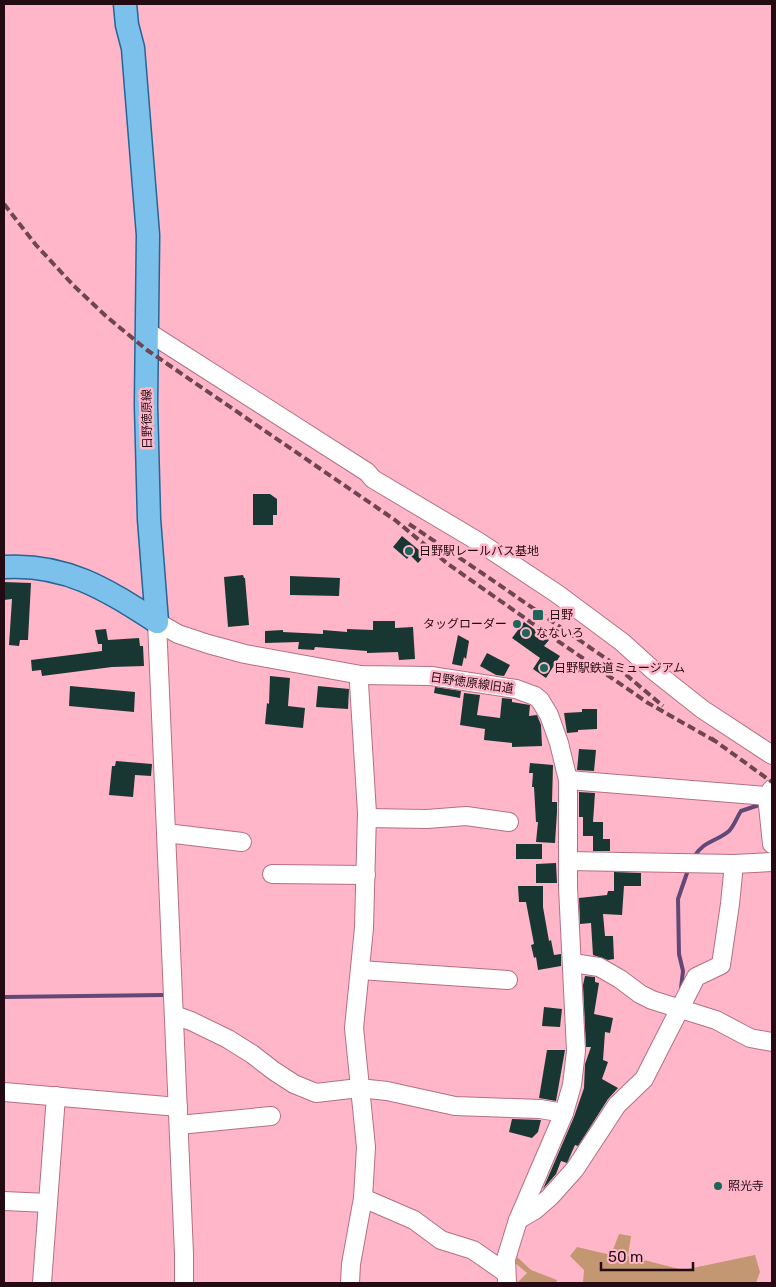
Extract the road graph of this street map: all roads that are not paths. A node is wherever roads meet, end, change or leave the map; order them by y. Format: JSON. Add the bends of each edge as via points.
{"nodes":[{"id":1,"x":125,"y":4,"type":"edge"},
{"id":2,"x":135,"y":4,"type":"edge"},
{"id":3,"x":132,"y":48,"type":"junction"},
{"id":4,"x":148,"y":332,"type":"junction"},
{"id":5,"x":4,"y":567,"type":"edge"},
{"id":6,"x":157,"y":622,"type":"junction"},
{"id":7,"x":361,"y":675,"type":"junction"},
{"id":8,"x":772,"y":755,"type":"edge"},
{"id":9,"x":568,"y":780,"type":"junction"},
{"id":10,"x":770,"y":792,"type":"edge"},
{"id":11,"x":366,"y":818,"type":"junction"},
{"id":12,"x":509,"y":822,"type":"dead end"},
{"id":13,"x":166,"y":833,"type":"junction"},
{"id":14,"x":242,"y":842,"type":"dead end"},
{"id":15,"x":772,"y":844,"type":"edge"},
{"id":16,"x":568,"y":862,"type":"junction"},
{"id":17,"x":772,"y":862,"type":"edge"},
{"id":18,"x":734,"y":864,"type":"junction"},
{"id":19,"x":272,"y":874,"type":"dead end"},
{"id":20,"x":366,"y":875,"type":"junction"},
{"id":21,"x":573,"y":963,"type":"junction"},
{"id":22,"x":360,"y":970,"type":"junction"},
{"id":23,"x":508,"y":980,"type":"dead end"},
{"id":24,"x":678,"y":1009,"type":"junction"},
{"id":25,"x":174,"y":1015,"type":"junction"},
{"id":26,"x":772,"y":1042,"type":"edge"},
{"id":27,"x":359,"y":1088,"type":"junction"},
{"id":28,"x":4,"y":1092,"type":"edge"},
{"id":29,"x":56,"y":1096,"type":"junction"},
{"id":30,"x":178,"y":1107,"type":"junction"},
{"id":31,"x":564,"y":1112,"type":"junction"},
{"id":32,"x":271,"y":1116,"type":"dead end"},
{"id":33,"x":179,"y":1125,"type":"junction"},
{"id":34,"x":363,"y":1198,"type":"junction"},
{"id":35,"x":4,"y":1200,"type":"edge"},
{"id":36,"x":48,"y":1203,"type":"junction"},
{"id":37,"x":518,"y":1220,"type":"junction"},
{"id":38,"x":507,"y":1278,"type":"edge"},
{"id":39,"x":42,"y":1283,"type":"edge"},
{"id":40,"x":184,"y":1283,"type":"edge"},
{"id":41,"x":350,"y":1283,"type":"edge"}],
"edges":[{"from":1,"to":3,"type":"main road","name":"日野徳原線"},
{"from":2,"to":3,"type":"main road","name":"日野徳原線"},
{"from":3,"to":4,"type":"main road","name":"日野徳原線","via":[[148,235]]},
{"from":4,"to":6,"type":"main road","name":"日野徳原線","via":[[149,519]]},
{"from":4,"to":8,"type":"street","via":[[367,472],[373,479],[479,542],[556,593],[622,642],[702,709]]},
{"from":5,"to":6,"type":"main road","via":[[48,569],[88,581]]},
{"from":6,"to":7,"type":"street","name":"日野徳原線旧道","via":[[178,634],[245,654]]},
{"from":6,"to":13,"type":"street"},
{"from":7,"to":9,"type":"street","name":"日野徳原線旧道","via":[[431,676],[529,692],[540,700],[555,727]]},
{"from":7,"to":11,"type":"street"},
{"from":9,"to":10,"type":"street"},
{"from":9,"to":16,"type":"street","name":"日野徳原線旧道"},
{"from":10,"to":15,"type":"street"},
{"from":11,"to":12,"type":"street","via":[[466,816]]},
{"from":11,"to":20,"type":"street"},
{"from":13,"to":14,"type":"street"},
{"from":13,"to":25,"type":"street"},
{"from":16,"to":18,"type":"street"},
{"from":16,"to":21,"type":"street","name":"日野徳原線旧道"},
{"from":17,"to":18,"type":"street"},
{"from":18,"to":24,"type":"street","via":[[722,965],[696,977]]},
{"from":19,"to":20,"type":"street"},
{"from":20,"to":22,"type":"street"},
{"from":21,"to":24,"type":"street","via":[[599,967],[640,994]]},
{"from":21,"to":31,"type":"street","name":"日野徳原線旧道","via":[[576,1051],[572,1085]]},
{"from":22,"to":23,"type":"street"},
{"from":22,"to":27,"type":"street","via":[[354,1028]]},
{"from":24,"to":26,"type":"street","via":[[716,1020],[750,1038]]},
{"from":24,"to":37,"type":"street","via":[[644,1079],[617,1105],[564,1183],[535,1210]]},
{"from":25,"to":27,"type":"street","via":[[228,1039],[294,1084],[316,1093]]},
{"from":25,"to":30,"type":"street"},
{"from":27,"to":31,"type":"street","via":[[455,1106]]},
{"from":27,"to":34,"type":"street","via":[[366,1147]]},
{"from":28,"to":29,"type":"street"},
{"from":29,"to":30,"type":"street"},
{"from":29,"to":36,"type":"street"},
{"from":30,"to":33,"type":"street"},
{"from":31,"to":37,"type":"street","name":"日野徳原線旧道"},
{"from":32,"to":33,"type":"street"},
{"from":33,"to":40,"type":"street"},
{"from":34,"to":38,"type":"street","via":[[414,1220],[441,1240],[473,1250]]},
{"from":34,"to":41,"type":"street"},
{"from":35,"to":36,"type":"street"},
{"from":36,"to":39,"type":"street"},
{"from":37,"to":38,"type":"street","name":"日野徳原線旧道","via":[[506,1259]]}]}
